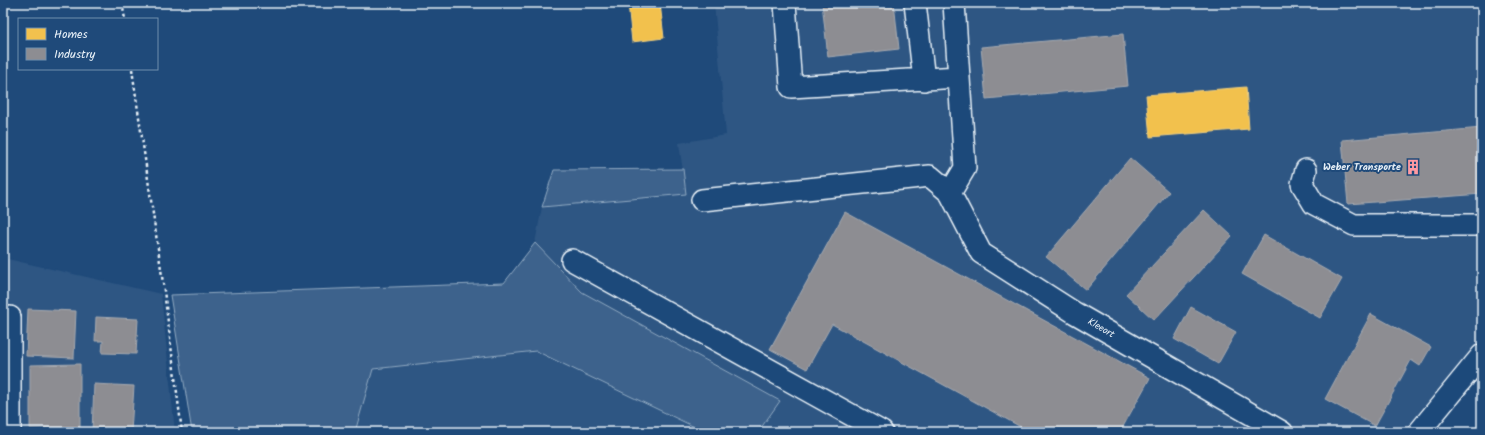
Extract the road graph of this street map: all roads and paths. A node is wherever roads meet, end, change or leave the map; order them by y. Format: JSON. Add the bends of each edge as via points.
{"nodes":[{"id":1,"x":122,"y":3,"type":"edge"},
{"id":2,"x":785,"y":3,"type":"edge"},
{"id":3,"x":915,"y":3,"type":"edge"},
{"id":4,"x":954,"y":3,"type":"edge"},
{"id":5,"x":125,"y":18,"type":"edge"},
{"id":6,"x":132,"y":70,"type":"edge"},
{"id":7,"x":959,"y":77,"type":"junction"},
{"id":8,"x":924,"y":80,"type":"junction"},
{"id":9,"x":1306,"y":170,"type":"dead end"},
{"id":10,"x":950,"y":193,"type":"junction"},
{"id":11,"x":702,"y":200,"type":"dead end"},
{"id":12,"x":1482,"y":226,"type":"edge"},
{"id":13,"x":572,"y":260,"type":"dead end"},
{"id":14,"x":10,"y":317,"type":"dead end"},
{"id":15,"x":1482,"y":355,"type":"edge"},
{"id":16,"x":10,"y":432,"type":"edge"},
{"id":17,"x":182,"y":432,"type":"edge"},
{"id":18,"x":882,"y":432,"type":"edge"},
{"id":19,"x":1282,"y":432,"type":"edge"},
{"id":20,"x":1419,"y":432,"type":"edge"}],
"edges":[{"from":1,"to":5,"type":"path"},
{"from":2,"to":8,"type":"street","via":[[791,87]]},
{"from":3,"to":8,"type":"street"},
{"from":4,"to":7,"type":"street"},
{"from":6,"to":17,"type":"path"},
{"from":7,"to":8,"type":"street"},
{"from":7,"to":10,"type":"street","via":[[965,168]]},
{"from":9,"to":12,"type":"street","via":[[1302,184],[1314,204],[1354,225]]},
{"from":10,"to":11,"type":"street","via":[[930,176]]},
{"from":10,"to":19,"type":"street","name":"Kleeort","via":[[981,253],[1075,313]]},
{"from":13,"to":18,"type":"street"},
{"from":14,"to":16,"type":"street"},
{"from":15,"to":20,"type":"street"}]}
